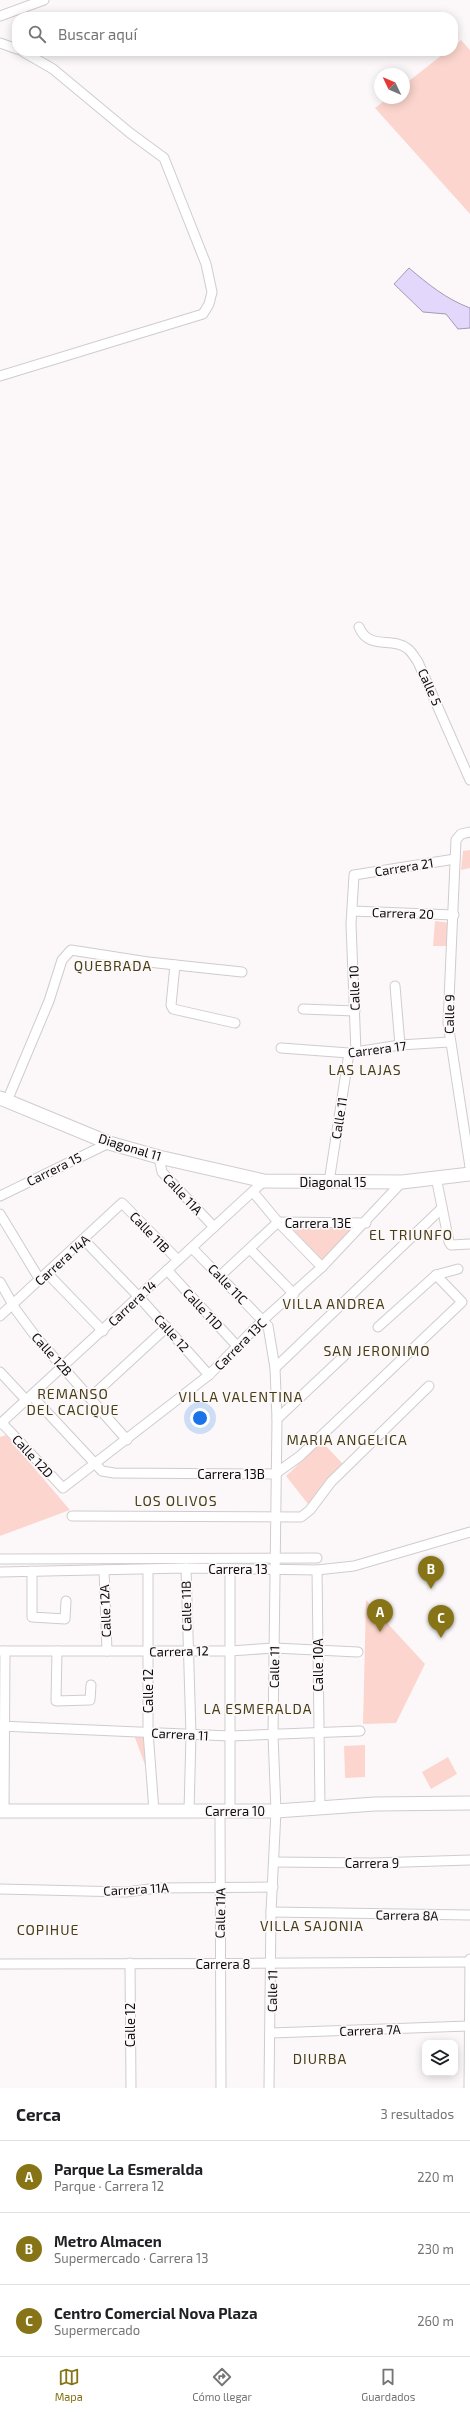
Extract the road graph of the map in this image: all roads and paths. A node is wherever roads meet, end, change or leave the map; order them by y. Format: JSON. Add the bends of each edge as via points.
{"nodes":[{"id":1,"x":44,"y":0,"type":"edge"},
{"id":2,"x":0,"y":16,"type":"edge"},
{"id":3,"x":0,"y":43,"type":"edge"},
{"id":4,"x":12,"y":47,"type":"edge"},
{"id":5,"x":31,"y":56,"type":"edge"},
{"id":6,"x":0,"y":376,"type":"edge"},
{"id":7,"x":359,"y":627,"type":"dead end"},
{"id":8,"x":470,"y":780,"type":"edge"},
{"id":9,"x":470,"y":832,"type":"edge"},
{"id":10,"x":455,"y":859,"type":"junction"},
{"id":11,"x":354,"y":875,"type":"joint"},
{"id":12,"x":352,"y":911,"type":"junction"},
{"id":13,"x":454,"y":915,"type":"junction"},
{"id":14,"x":174,"y":965,"type":"junction"},
{"id":15,"x":242,"y":972,"type":"dead end"},
{"id":16,"x":395,"y":986,"type":"dead end"},
{"id":17,"x":303,"y":1009,"type":"dead end"},
{"id":18,"x":355,"y":1011,"type":"junction"},
{"id":19,"x":235,"y":1023,"type":"dead end"},
{"id":20,"x":449,"y":1042,"type":"junction"},
{"id":21,"x":400,"y":1045,"type":"junction"},
{"id":22,"x":281,"y":1048,"type":"dead end"},
{"id":23,"x":352,"y":1053,"type":"junction"},
{"id":24,"x":3,"y":1099,"type":"edge"},
{"id":25,"x":109,"y":1143,"type":"junction"},
{"id":26,"x":159,"y":1157,"type":"junction"},
{"id":27,"x":470,"y":1167,"type":"edge"},
{"id":28,"x":470,"y":1174,"type":"edge"},
{"id":29,"x":436,"y":1176,"type":"junction"},
{"id":30,"x":264,"y":1181,"type":"junction"},
{"id":31,"x":329,"y":1182,"type":"junction"},
{"id":32,"x":402,"y":1182,"type":"junction"},
{"id":33,"x":253,"y":1192,"type":"junction"},
{"id":34,"x":0,"y":1196,"type":"edge"},
{"id":35,"x":122,"y":1203,"type":"joint"},
{"id":36,"x":442,"y":1208,"type":"junction"},
{"id":37,"x":0,"y":1214,"type":"edge"},
{"id":38,"x":278,"y":1222,"type":"junction"},
{"id":39,"x":366,"y":1223,"type":"junction"},
{"id":40,"x":214,"y":1227,"type":"junction"},
{"id":41,"x":84,"y":1240,"type":"junction"},
{"id":42,"x":470,"y":1244,"type":"edge"},
{"id":43,"x":192,"y":1248,"type":"junction"},
{"id":44,"x":250,"y":1249,"type":"junction"},
{"id":45,"x":178,"y":1260,"type":"junction"},
{"id":46,"x":322,"y":1267,"type":"junction"},
{"id":47,"x":458,"y":1269,"type":"dead end"},
{"id":48,"x":168,"y":1270,"type":"junction"},
{"id":49,"x":47,"y":1273,"type":"junction"},
{"id":50,"x":220,"y":1276,"type":"junction"},
{"id":51,"x":436,"y":1276,"type":"junction"},
{"id":52,"x":40,"y":1280,"type":"junction"},
{"id":53,"x":0,"y":1282,"type":"edge"},
{"id":54,"x":294,"y":1294,"type":"junction"},
{"id":55,"x":139,"y":1297,"type":"junction"},
{"id":56,"x":13,"y":1304,"type":"junction"},
{"id":57,"x":0,"y":1316,"type":"edge"},
{"id":58,"x":263,"y":1320,"type":"junction"},
{"id":59,"x":167,"y":1327,"type":"junction"},
{"id":60,"x":378,"y":1327,"type":"dead end"},
{"id":61,"x":102,"y":1331,"type":"junction"},
{"id":62,"x":238,"y":1347,"type":"junction"},
{"id":63,"x":345,"y":1355,"type":"dead end"},
{"id":64,"x":64,"y":1366,"type":"junction"},
{"id":65,"x":275,"y":1368,"type":"junction"},
{"id":66,"x":0,"y":1372,"type":"edge"},
{"id":67,"x":209,"y":1375,"type":"junction"},
{"id":68,"x":429,"y":1386,"type":"dead end"},
{"id":69,"x":91,"y":1397,"type":"junction"},
{"id":70,"x":30,"y":1398,"type":"junction"},
{"id":71,"x":277,"y":1419,"type":"junction"},
{"id":72,"x":2,"y":1424,"type":"edge"},
{"id":73,"x":127,"y":1440,"type":"junction"},
{"id":74,"x":95,"y":1462,"type":"junction"},
{"id":75,"x":275,"y":1474,"type":"junction"},
{"id":76,"x":64,"y":1488,"type":"joint"},
{"id":77,"x":72,"y":1516,"type":"dead end"},
{"id":78,"x":276,"y":1517,"type":"junction"},
{"id":79,"x":470,"y":1532,"type":"edge"},
{"id":80,"x":275,"y":1558,"type":"junction"},
{"id":81,"x":317,"y":1558,"type":"dead end"},
{"id":82,"x":0,"y":1559,"type":"edge"},
{"id":83,"x":186,"y":1568,"type":"junction"},
{"id":84,"x":275,"y":1569,"type":"junction"},
{"id":85,"x":104,"y":1570,"type":"junction"},
{"id":86,"x":148,"y":1570,"type":"junction"},
{"id":87,"x":230,"y":1570,"type":"junction"},
{"id":88,"x":317,"y":1570,"type":"junction"},
{"id":89,"x":32,"y":1571,"type":"junction"},
{"id":90,"x":0,"y":1572,"type":"edge"},
{"id":91,"x":66,"y":1602,"type":"dead end"},
{"id":92,"x":274,"y":1648,"type":"junction"},
{"id":93,"x":187,"y":1650,"type":"junction"},
{"id":94,"x":319,"y":1650,"type":"junction"},
{"id":95,"x":2,"y":1651,"type":"edge"},
{"id":96,"x":57,"y":1651,"type":"junction"},
{"id":97,"x":107,"y":1651,"type":"junction"},
{"id":98,"x":148,"y":1651,"type":"junction"},
{"id":99,"x":230,"y":1651,"type":"junction"},
{"id":100,"x":358,"y":1652,"type":"dead end"},
{"id":101,"x":91,"y":1685,"type":"dead end"},
{"id":102,"x":3,"y":1726,"type":"edge"},
{"id":103,"x":360,"y":1731,"type":"dead end"},
{"id":104,"x":148,"y":1732,"type":"junction"},
{"id":105,"x":318,"y":1734,"type":"junction"},
{"id":106,"x":191,"y":1735,"type":"junction"},
{"id":107,"x":273,"y":1735,"type":"junction"},
{"id":108,"x":230,"y":1736,"type":"junction"},
{"id":109,"x":470,"y":1803,"type":"edge"},
{"id":110,"x":320,"y":1808,"type":"junction"},
{"id":111,"x":2,"y":1811,"type":"edge"},
{"id":112,"x":154,"y":1811,"type":"junction"},
{"id":113,"x":189,"y":1811,"type":"junction"},
{"id":114,"x":225,"y":1811,"type":"junction"},
{"id":115,"x":276,"y":1811,"type":"junction"},
{"id":116,"x":470,"y":1860,"type":"edge"},
{"id":117,"x":274,"y":1862,"type":"junction"},
{"id":118,"x":220,"y":1887,"type":"junction"},
{"id":119,"x":273,"y":1887,"type":"junction"},
{"id":120,"x":0,"y":1889,"type":"edge"},
{"id":121,"x":272,"y":1912,"type":"junction"},
{"id":122,"x":470,"y":1916,"type":"edge"},
{"id":123,"x":470,"y":1959,"type":"edge"},
{"id":124,"x":470,"y":1962,"type":"edge"},
{"id":125,"x":130,"y":1963,"type":"junction"},
{"id":126,"x":0,"y":1964,"type":"edge"},
{"id":127,"x":272,"y":1964,"type":"junction"},
{"id":128,"x":220,"y":1965,"type":"junction"},
{"id":129,"x":468,"y":2026,"type":"junction"},
{"id":130,"x":271,"y":2033,"type":"junction"},
{"id":131,"x":130,"y":2088,"type":"edge"},
{"id":132,"x":221,"y":2088,"type":"edge"},
{"id":133,"x":269,"y":2088,"type":"edge"},
{"id":134,"x":469,"y":2088,"type":"edge"}],
"edges":[{"from":1,"to":2,"type":"street"},
{"from":3,"to":4,"type":"street"},
{"from":5,"to":6,"type":"street","via":[[53,69],[164,158],[206,264],[212,292],[203,314]]},
{"from":7,"to":8,"type":"street","name":"Calle 5","via":[[363,636],[371,640],[407,648],[418,662]]},
{"from":9,"to":10,"type":"street","name":"Calle 9","via":[[458,836]]},
{"from":10,"to":11,"type":"street","name":"Carrera 21"},
{"from":10,"to":13,"type":"street","name":"Calle 9"},
{"from":11,"to":12,"type":"street","name":"Calle 10"},
{"from":12,"to":13,"type":"street","name":"Carrera 20"},
{"from":12,"to":18,"type":"street","name":"Calle 10","via":[[350,924]]},
{"from":13,"to":20,"type":"street","name":"Calle 9"},
{"from":14,"to":15,"type":"street"},
{"from":14,"to":19,"type":"street","via":[[171,1006],[173,1009]]},
{"from":14,"to":24,"type":"street","via":[[71,950],[62,960],[49,1001]]},
{"from":16,"to":21,"type":"street"},
{"from":17,"to":18,"type":"street"},
{"from":18,"to":23,"type":"street","name":"Calle 10"},
{"from":20,"to":21,"type":"street","name":"Carrera 17"},
{"from":20,"to":27,"type":"street","name":"Calle 9"},
{"from":21,"to":23,"type":"street","name":"Carrera 17"},
{"from":22,"to":23,"type":"street","name":"Carrera 17"},
{"from":23,"to":31,"type":"street","name":"Calle 11"},
{"from":24,"to":25,"type":"street","name":"Diagonal 11"},
{"from":25,"to":26,"type":"street","name":"Diagonal 11"},
{"from":25,"to":34,"type":"street","name":"Carrera 15"},
{"from":26,"to":30,"type":"street","name":"Diagonal 11"},
{"from":26,"to":40,"type":"street","name":"Calle 11A","via":[[162,1172]]},
{"from":28,"to":29,"type":"street"},
{"from":29,"to":32,"type":"street"},
{"from":29,"to":36,"type":"street"},
{"from":30,"to":31,"type":"street","name":"Diagonal 15"},
{"from":30,"to":33,"type":"street","name":"Carrera 14"},
{"from":31,"to":32,"type":"street","name":"Diagonal 15"},
{"from":32,"to":39,"type":"street","name":"Carrera 13C"},
{"from":33,"to":38,"type":"street"},
{"from":33,"to":40,"type":"street","name":"Carrera 14"},
{"from":35,"to":41,"type":"street","name":"Carrera 14A"},
{"from":35,"to":45,"type":"street","name":"Calle 11B"},
{"from":36,"to":42,"type":"street","via":[[449,1242],[454,1245]]},
{"from":36,"to":65,"type":"street"},
{"from":37,"to":52,"type":"street"},
{"from":38,"to":39,"type":"street","name":"Carrera 13E"},
{"from":38,"to":44,"type":"street","name":"Carrera 13E"},
{"from":38,"to":46,"type":"street"},
{"from":39,"to":46,"type":"street","name":"Carrera 13C"},
{"from":40,"to":43,"type":"street","name":"Carrera 14"},
{"from":41,"to":49,"type":"street","name":"Carrera 14A"},
{"from":41,"to":55,"type":"street","name":"Calle 12"},
{"from":43,"to":45,"type":"street","name":"Carrera 14"},
{"from":43,"to":50,"type":"street","name":"Calle 11C"},
{"from":44,"to":50,"type":"street","name":"Carrera 13E"},
{"from":44,"to":54,"type":"street"},
{"from":45,"to":48,"type":"street","name":"Carrera 14"},
{"from":46,"to":54,"type":"street","name":"Carrera 13C"},
{"from":47,"to":51,"type":"street"},
{"from":48,"to":55,"type":"street","name":"Carrera 14"},
{"from":48,"to":62,"type":"street","name":"Calle 11D"},
{"from":49,"to":52,"type":"street","name":"Carrera 14A"},
{"from":49,"to":61,"type":"street"},
{"from":50,"to":58,"type":"street","name":"Calle 11C"},
{"from":51,"to":60,"type":"street"},
{"from":51,"to":75,"type":"street","name":"Carrera 13B","via":[[462,1302],[300,1456]]},
{"from":52,"to":56,"type":"street","name":"Carrera 14A"},
{"from":53,"to":56,"type":"street","name":"Calle 12B"},
{"from":54,"to":58,"type":"street","name":"Carrera 13C"},
{"from":55,"to":59,"type":"street","name":"Calle 12"},
{"from":55,"to":61,"type":"street","name":"Carrera 14"},
{"from":56,"to":57,"type":"street","name":"Carrera 14A"},
{"from":56,"to":64,"type":"street","name":"Calle 12B","via":[[36,1337]]},
{"from":58,"to":62,"type":"street","name":"Carrera 13C"},
{"from":58,"to":65,"type":"street","name":"Calle 11","via":[[271,1337]]},
{"from":59,"to":67,"type":"street","name":"Calle 12"},
{"from":59,"to":69,"type":"street"},
{"from":61,"to":64,"type":"street","name":"Carrera 14"},
{"from":62,"to":67,"type":"street","name":"Carrera 13C"},
{"from":63,"to":71,"type":"street"},
{"from":64,"to":69,"type":"street","name":"Calle 12B"},
{"from":64,"to":70,"type":"street","name":"Carrera 14"},
{"from":65,"to":71,"type":"street","name":"Calle 11"},
{"from":66,"to":70,"type":"street","name":"Carrera 13B"},
{"from":67,"to":73,"type":"street","name":"Carrera 13C"},
{"from":68,"to":78,"type":"street","via":[[331,1482],[310,1510],[301,1517]]},
{"from":69,"to":73,"type":"street","name":"Calle 12B"},
{"from":70,"to":72,"type":"street","name":"Carrera 14"},
{"from":70,"to":74,"type":"street","name":"Carrera 13B"},
{"from":71,"to":75,"type":"street","name":"Calle 11"},
{"from":72,"to":76,"type":"street","name":"Calle 12D"},
{"from":73,"to":74,"type":"street","name":"Carrera 13C"},
{"from":74,"to":75,"type":"street","name":"Carrera 13B","via":[[102,1471],[114,1473]]},
{"from":74,"to":76,"type":"street","name":"Carrera 13C"},
{"from":75,"to":78,"type":"street","name":"Calle 11"},
{"from":77,"to":78,"type":"street"},
{"from":78,"to":80,"type":"street","name":"Calle 11"},
{"from":79,"to":88,"type":"street","name":"Carrera 13","via":[[354,1566]]},
{"from":80,"to":81,"type":"street","name":"Carrera 13"},
{"from":80,"to":82,"type":"street","name":"Carrera 13"},
{"from":80,"to":84,"type":"street","name":"Calle 11"},
{"from":83,"to":86,"type":"street","name":"Carrera 13"},
{"from":83,"to":87,"type":"street","name":"Carrera 13"},
{"from":83,"to":93,"type":"street","name":"Calle 11B"},
{"from":84,"to":87,"type":"street","name":"Carrera 13"},
{"from":84,"to":88,"type":"street","name":"Carrera 13"},
{"from":84,"to":92,"type":"street","name":"Calle 11"},
{"from":85,"to":86,"type":"street","name":"Carrera 13"},
{"from":85,"to":89,"type":"street","name":"Carrera 13"},
{"from":85,"to":97,"type":"street","name":"Calle 12A"},
{"from":86,"to":98,"type":"street","name":"Calle 12"},
{"from":87,"to":99,"type":"street","name":"Calle 11A"},
{"from":88,"to":94,"type":"street","name":"Calle 10A"},
{"from":89,"to":90,"type":"street","name":"Carrera 13"},
{"from":89,"to":91,"type":"street","via":[[32,1617],[65,1619]]},
{"from":92,"to":94,"type":"street","name":"Carrera 12"},
{"from":92,"to":99,"type":"street","name":"Carrera 12"},
{"from":92,"to":107,"type":"street","name":"Calle 11"},
{"from":93,"to":98,"type":"street","name":"Carrera 12"},
{"from":93,"to":99,"type":"street","name":"Carrera 12"},
{"from":93,"to":106,"type":"street","name":"Calle 11B"},
{"from":94,"to":100,"type":"street","name":"Carrera 12"},
{"from":94,"to":105,"type":"street","name":"Calle 10A"},
{"from":95,"to":96,"type":"street","name":"Carrera 12"},
{"from":95,"to":102,"type":"street"},
{"from":96,"to":97,"type":"street","name":"Carrera 12"},
{"from":96,"to":101,"type":"street","via":[[56,1701],[90,1700]]},
{"from":97,"to":98,"type":"street","name":"Carrera 12"},
{"from":98,"to":104,"type":"street","name":"Calle 12"},
{"from":99,"to":108,"type":"street","name":"Calle 11A"},
{"from":102,"to":104,"type":"street","name":"Carrera 11"},
{"from":102,"to":111,"type":"street"},
{"from":103,"to":105,"type":"street","name":"Carrera 11"},
{"from":104,"to":106,"type":"street","name":"Carrera 11"},
{"from":104,"to":112,"type":"street","name":"Calle 12"},
{"from":105,"to":107,"type":"street","name":"Carrera 11"},
{"from":105,"to":110,"type":"street","name":"Calle 10A"},
{"from":106,"to":108,"type":"street","name":"Carrera 11"},
{"from":106,"to":113,"type":"street","name":"Calle 11B"},
{"from":107,"to":108,"type":"street","name":"Carrera 11"},
{"from":107,"to":115,"type":"street","name":"Calle 11"},
{"from":108,"to":114,"type":"street","name":"Calle 11A"},
{"from":109,"to":110,"type":"street","name":"Carrera 10"},
{"from":110,"to":115,"type":"street","name":"Carrera 10"},
{"from":111,"to":112,"type":"street","name":"Carrera 10"},
{"from":112,"to":113,"type":"street","name":"Carrera 10"},
{"from":113,"to":114,"type":"street","name":"Carrera 10"},
{"from":114,"to":115,"type":"street","name":"Carrera 10"},
{"from":114,"to":118,"type":"street","name":"Calle 11A"},
{"from":115,"to":117,"type":"street","name":"Calle 11"},
{"from":116,"to":117,"type":"street","name":"Carrera 9","via":[[373,1863]]},
{"from":117,"to":119,"type":"street","name":"Calle 11"},
{"from":118,"to":119,"type":"street","name":"Carrera 11A"},
{"from":118,"to":120,"type":"street","name":"Carrera 11A","via":[[158,1888],[126,1892]]},
{"from":118,"to":128,"type":"street","name":"Calle 11A"},
{"from":119,"to":121,"type":"street","name":"Calle 11"},
{"from":121,"to":122,"type":"street","name":"Carrera 8A"},
{"from":121,"to":127,"type":"street","name":"Calle 11"},
{"from":123,"to":124,"type":"street"},
{"from":124,"to":127,"type":"street","name":"Carrera 8"},
{"from":124,"to":129,"type":"street"},
{"from":125,"to":126,"type":"street","name":"Carrera 8"},
{"from":125,"to":128,"type":"street","name":"Carrera 8"},
{"from":125,"to":131,"type":"street","name":"Calle 12"},
{"from":127,"to":128,"type":"street","name":"Carrera 8"},
{"from":127,"to":130,"type":"street","name":"Calle 11"},
{"from":128,"to":132,"type":"street","name":"Calle 11A"},
{"from":129,"to":130,"type":"street","name":"Carrera 7A"},
{"from":129,"to":134,"type":"street"},
{"from":130,"to":133,"type":"street","name":"Calle 11"}]}
